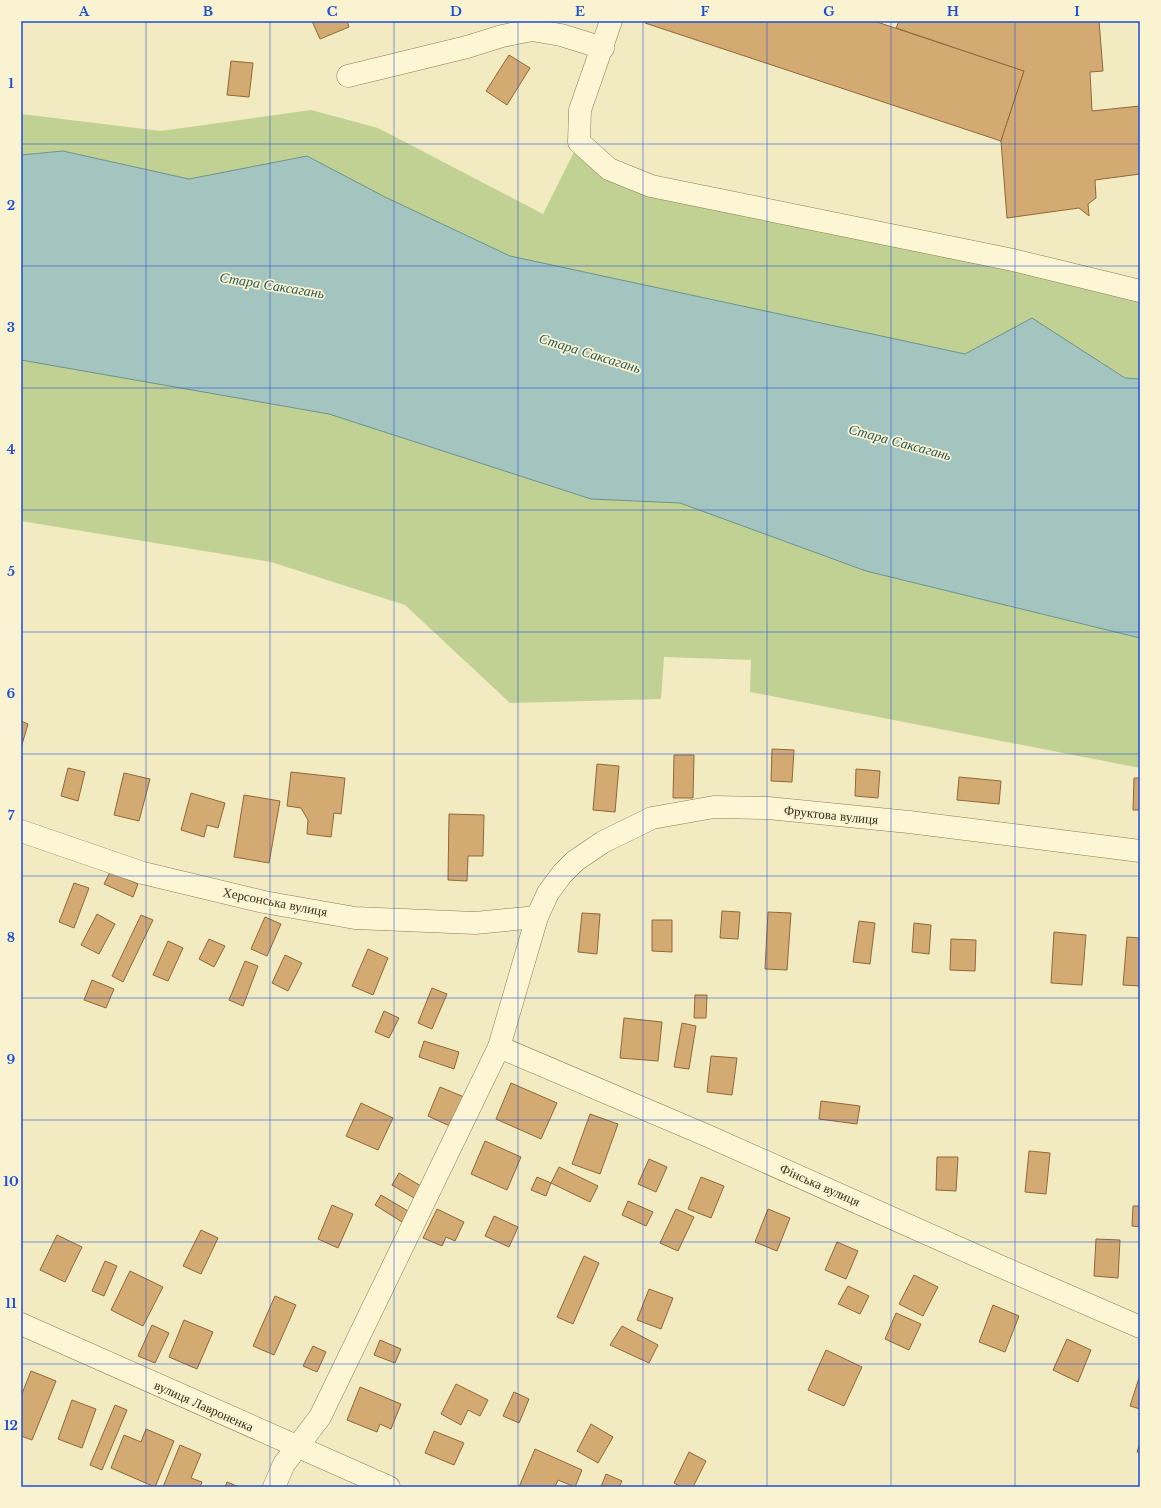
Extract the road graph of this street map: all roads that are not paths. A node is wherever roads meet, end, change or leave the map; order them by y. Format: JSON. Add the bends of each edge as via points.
{"nodes":[{"id":1,"x":611,"y":21,"type":"edge"},
{"id":2,"x":603,"y":48,"type":"junction"},
{"id":3,"x":348,"y":76,"type":"dead end"},
{"id":4,"x":1140,"y":292,"type":"edge"},
{"id":5,"x":21,"y":831,"type":"edge"},
{"id":6,"x":1140,"y":851,"type":"edge"},
{"id":7,"x":537,"y":917,"type":"junction"},
{"id":8,"x":499,"y":1047,"type":"junction"},
{"id":9,"x":21,"y":1324,"type":"edge"},
{"id":10,"x":1140,"y":1327,"type":"edge"},
{"id":11,"x":297,"y":1448,"type":"junction"},
{"id":12,"x":274,"y":1487,"type":"edge"},
{"id":13,"x":389,"y":1487,"type":"edge"}],
"edges":[{"from":1,"to":2,"type":"street"},
{"from":2,"to":3,"type":"street","via":[[561,35],[532,30]]},
{"from":2,"to":4,"type":"street","via":[[580,110],[579,142],[610,169],[651,186],[1013,260]]},
{"from":5,"to":7,"type":"street","name":"Херсонська вулиця","via":[[144,873],[264,902],[355,918],[476,924]]},
{"from":6,"to":7,"type":"street","name":"Фруктова вулиця","via":[[909,822],[768,808],[714,807],[652,818],[603,842],[575,861],[562,874],[548,893]]},
{"from":7,"to":8,"type":"street","name":"Фруктова вулиця"},
{"from":8,"to":10,"type":"street","name":"Фінська вулиця","via":[[716,1139]]},
{"from":8,"to":11,"type":"street","name":"Фруктова вулиця","via":[[320,1417]]},
{"from":9,"to":11,"type":"street","name":"вулиця Лавроненка"},
{"from":11,"to":12,"type":"street","name":"Фруктова вулиця","via":[[284,1464]]},
{"from":11,"to":13,"type":"street","name":"вулиця Лавроненка"}]}
